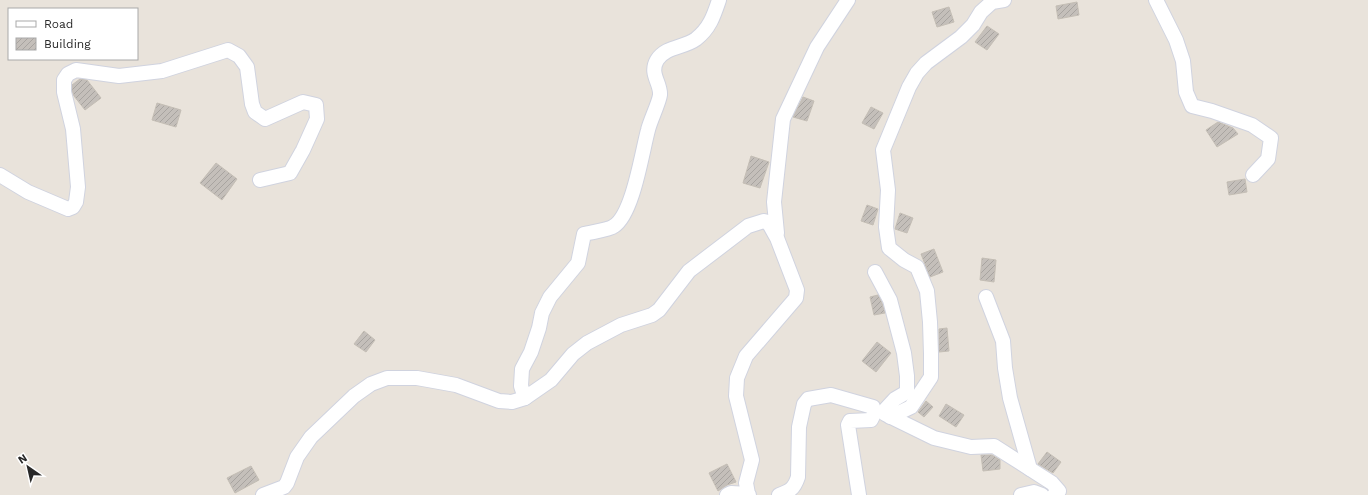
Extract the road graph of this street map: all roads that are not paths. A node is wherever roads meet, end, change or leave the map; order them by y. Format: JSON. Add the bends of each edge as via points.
{"nodes":[{"id":1,"x":719,"y":0,"type":"edge"},
{"id":2,"x":848,"y":0,"type":"edge"},
{"id":3,"x":1004,"y":0,"type":"edge"},
{"id":4,"x":1160,"y":4,"type":"edge"},
{"id":5,"x":0,"y":175,"type":"edge"},
{"id":6,"x":1253,"y":175,"type":"dead end"},
{"id":7,"x":260,"y":180,"type":"dead end"},
{"id":8,"x":777,"y":238,"type":"junction"},
{"id":9,"x":875,"y":272,"type":"dead end"},
{"id":10,"x":986,"y":297,"type":"dead end"},
{"id":11,"x":526,"y":398,"type":"junction"},
{"id":12,"x":883,"y":414,"type":"junction"},
{"id":13,"x":855,"y":469,"type":"junction"},
{"id":14,"x":1030,"y":469,"type":"junction"},
{"id":15,"x":263,"y":495,"type":"edge"},
{"id":16,"x":727,"y":495,"type":"edge"},
{"id":17,"x":749,"y":495,"type":"edge"},
{"id":18,"x":778,"y":495,"type":"edge"},
{"id":19,"x":849,"y":495,"type":"edge"},
{"id":20,"x":859,"y":495,"type":"edge"},
{"id":21,"x":1021,"y":495,"type":"edge"},
{"id":22,"x":1042,"y":495,"type":"edge"},
{"id":23,"x":1054,"y":495,"type":"edge"}],
"edges":[{"from":1,"to":11,"type":"street","via":[[712,22],[696,39],[663,52],[656,61],[654,71],[660,95],[630,200],[623,216],[614,227],[584,234],[578,263],[550,298],[542,313],[533,346],[522,369],[521,386]]},
{"from":2,"to":8,"type":"street","via":[[816,47],[783,119],[774,202]]},
{"from":3,"to":12,"type":"street","via":[[992,2],[961,37],[926,63],[917,73],[883,150],[888,190],[886,227],[889,248],[917,267],[927,291],[931,377],[911,407]]},
{"from":4,"to":6,"type":"street","via":[[1183,61],[1186,92],[1192,106],[1252,125],[1270,138],[1268,158]]},
{"from":5,"to":7,"type":"street","via":[[28,192],[68,208],[73,207],[78,187],[73,129],[64,92],[64,80],[68,74],[76,70],[119,76],[162,71],[228,50],[239,56],[247,67],[252,104],[255,112],[266,119],[303,102],[316,105],[317,119],[290,173]]},
{"from":8,"to":11,"type":"street","via":[[768,222],[748,226],[689,271],[659,310],[586,343],[551,380]]},
{"from":8,"to":17,"type":"street","via":[[797,290],[796,298],[746,356],[737,378],[736,396],[752,460],[746,483]]},
{"from":9,"to":12,"type":"street","via":[[890,300],[904,353],[907,376],[907,392],[895,399]]},
{"from":10,"to":14,"type":"street","via":[[1003,341],[1010,398]]},
{"from":11,"to":15,"type":"street","via":[[512,402],[499,401],[456,385],[417,378],[387,378],[371,384],[349,401],[311,437],[297,457],[284,487]]},
{"from":12,"to":13,"type":"street","via":[[871,420],[850,421],[848,425]]},
{"from":12,"to":14,"type":"street","via":[[934,438],[971,447],[994,446]]},
{"from":12,"to":18,"type":"street","via":[[873,407],[831,395],[808,399],[804,404],[799,427],[798,477],[790,491]]},
{"from":13,"to":19,"type":"street"},
{"from":13,"to":20,"type":"street"},
{"from":14,"to":23,"type":"street","via":[[1052,483],[1059,491]]},
{"from":16,"to":17,"type":"street"},
{"from":21,"to":22,"type":"street","via":[[1034,492]]}]}
